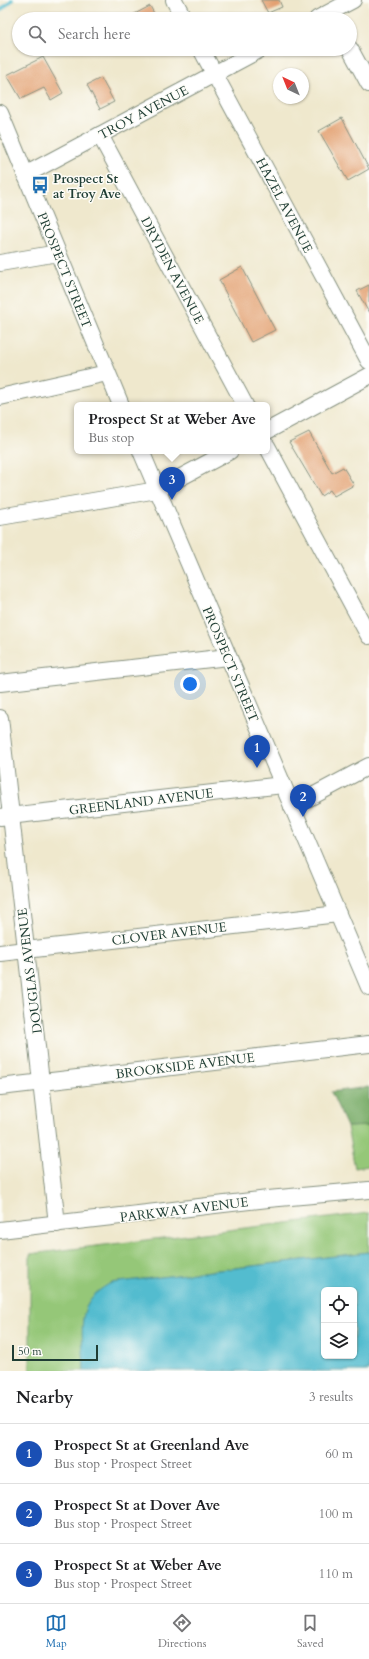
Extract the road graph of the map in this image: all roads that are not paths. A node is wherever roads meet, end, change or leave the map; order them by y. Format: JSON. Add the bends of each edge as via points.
{"nodes":[{"id":1,"x":174,"y":0,"type":"edge"},
{"id":2,"x":353,"y":0,"type":"edge"},
{"id":3,"x":180,"y":12,"type":"edge"},
{"id":4,"x":328,"y":12,"type":"edge"},
{"id":5,"x":205,"y":56,"type":"edge"},
{"id":6,"x":248,"y":56,"type":"edge"},
{"id":7,"x":354,"y":56,"type":"edge"},
{"id":8,"x":214,"y":74,"type":"junction"},
{"id":9,"x":369,"y":84,"type":"edge"},
{"id":10,"x":0,"y":113,"type":"edge"},
{"id":11,"x":100,"y":135,"type":"junction"},
{"id":12,"x":7,"y":148,"type":"edge"},
{"id":13,"x":26,"y":175,"type":"junction"},
{"id":14,"x":58,"y":254,"type":"junction"},
{"id":15,"x":0,"y":263,"type":"edge"},
{"id":16,"x":369,"y":361,"type":"edge"},
{"id":17,"x":107,"y":373,"type":"junction"},
{"id":18,"x":369,"y":376,"type":"edge"},
{"id":19,"x":0,"y":397,"type":"edge"},
{"id":20,"x":120,"y":402,"type":"edge"},
{"id":21,"x":243,"y":402,"type":"edge"},
{"id":22,"x":270,"y":429,"type":"edge"},
{"id":23,"x":270,"y":452,"type":"edge"},
{"id":24,"x":142,"y":454,"type":"edge"},
{"id":25,"x":224,"y":454,"type":"edge"},
{"id":26,"x":157,"y":490,"type":"junction"},
{"id":27,"x":0,"y":517,"type":"edge"},
{"id":28,"x":369,"y":636,"type":"edge"},
{"id":29,"x":228,"y":658,"type":"junction"},
{"id":30,"x":0,"y":683,"type":"edge"},
{"id":31,"x":0,"y":718,"type":"edge"},
{"id":32,"x":369,"y":766,"type":"edge"},
{"id":33,"x":283,"y":785,"type":"junction"},
{"id":34,"x":292,"y":807,"type":"junction"},
{"id":35,"x":6,"y":817,"type":"edge"},
{"id":36,"x":338,"y":914,"type":"junction"},
{"id":37,"x":26,"y":950,"type":"junction"},
{"id":38,"x":0,"y":953,"type":"edge"},
{"id":39,"x":369,"y":987,"type":"edge"},
{"id":40,"x":369,"y":1044,"type":"edge"},
{"id":41,"x":41,"y":1082,"type":"junction"},
{"id":42,"x":0,"y":1087,"type":"edge"},
{"id":43,"x":369,"y":1190,"type":"edge"},
{"id":44,"x":57,"y":1224,"type":"junction"},
{"id":45,"x":0,"y":1230,"type":"edge"}],
"edges":[{"from":1,"to":3,"type":"street"},
{"from":2,"to":4,"type":"street"},
{"from":5,"to":8,"type":"street","name":"HAZEL AVENUE"},
{"from":6,"to":8,"type":"street","name":"TROY AVENUE"},
{"from":7,"to":9,"type":"street"},
{"from":8,"to":11,"type":"street","name":"TROY AVENUE"},
{"from":8,"to":16,"type":"street","name":"HAZEL AVENUE"},
{"from":10,"to":12,"type":"street","name":"PROSPECT STREET"},
{"from":11,"to":13,"type":"street","name":"TROY AVENUE"},
{"from":11,"to":21,"type":"street","name":"DRYDEN AVENUE"},
{"from":12,"to":13,"type":"street","name":"PROSPECT STREET"},
{"from":13,"to":14,"type":"street","name":"PROSPECT STREET"},
{"from":14,"to":15,"type":"street"},
{"from":14,"to":17,"type":"street","name":"PROSPECT STREET"},
{"from":17,"to":19,"type":"street"},
{"from":17,"to":20,"type":"street","name":"PROSPECT STREET"},
{"from":18,"to":22,"type":"street"},
{"from":23,"to":28,"type":"street"},
{"from":24,"to":26,"type":"street","name":"PROSPECT STREET"},
{"from":25,"to":26,"type":"street"},
{"from":26,"to":27,"type":"street"},
{"from":26,"to":29,"type":"street","name":"PROSPECT STREET"},
{"from":29,"to":30,"type":"street"},
{"from":29,"to":33,"type":"street","name":"PROSPECT STREET"},
{"from":31,"to":35,"type":"street","name":"DOUGLAS AVENUE"},
{"from":32,"to":34,"type":"street"},
{"from":33,"to":34,"type":"street","name":"PROSPECT STREET"},
{"from":33,"to":35,"type":"street","name":"GREENLAND AVENUE"},
{"from":34,"to":36,"type":"street","name":"PROSPECT STREET"},
{"from":35,"to":37,"type":"street","name":"DOUGLAS AVENUE"},
{"from":36,"to":37,"type":"street","name":"CLOVER AVENUE"},
{"from":36,"to":39,"type":"street","name":"PROSPECT STREET"},
{"from":37,"to":38,"type":"street","name":"CLOVER AVENUE"},
{"from":37,"to":41,"type":"street","name":"DOUGLAS AVENUE"},
{"from":40,"to":41,"type":"street","name":"BROOKSIDE AVENUE"},
{"from":41,"to":42,"type":"street","name":"BROOKSIDE AVENUE"},
{"from":41,"to":44,"type":"street","name":"DOUGLAS AVENUE"},
{"from":43,"to":44,"type":"street","name":"PARKWAY AVENUE","via":[[239,1202]]},
{"from":44,"to":45,"type":"street","name":"PARKWAY AVENUE"}]}
